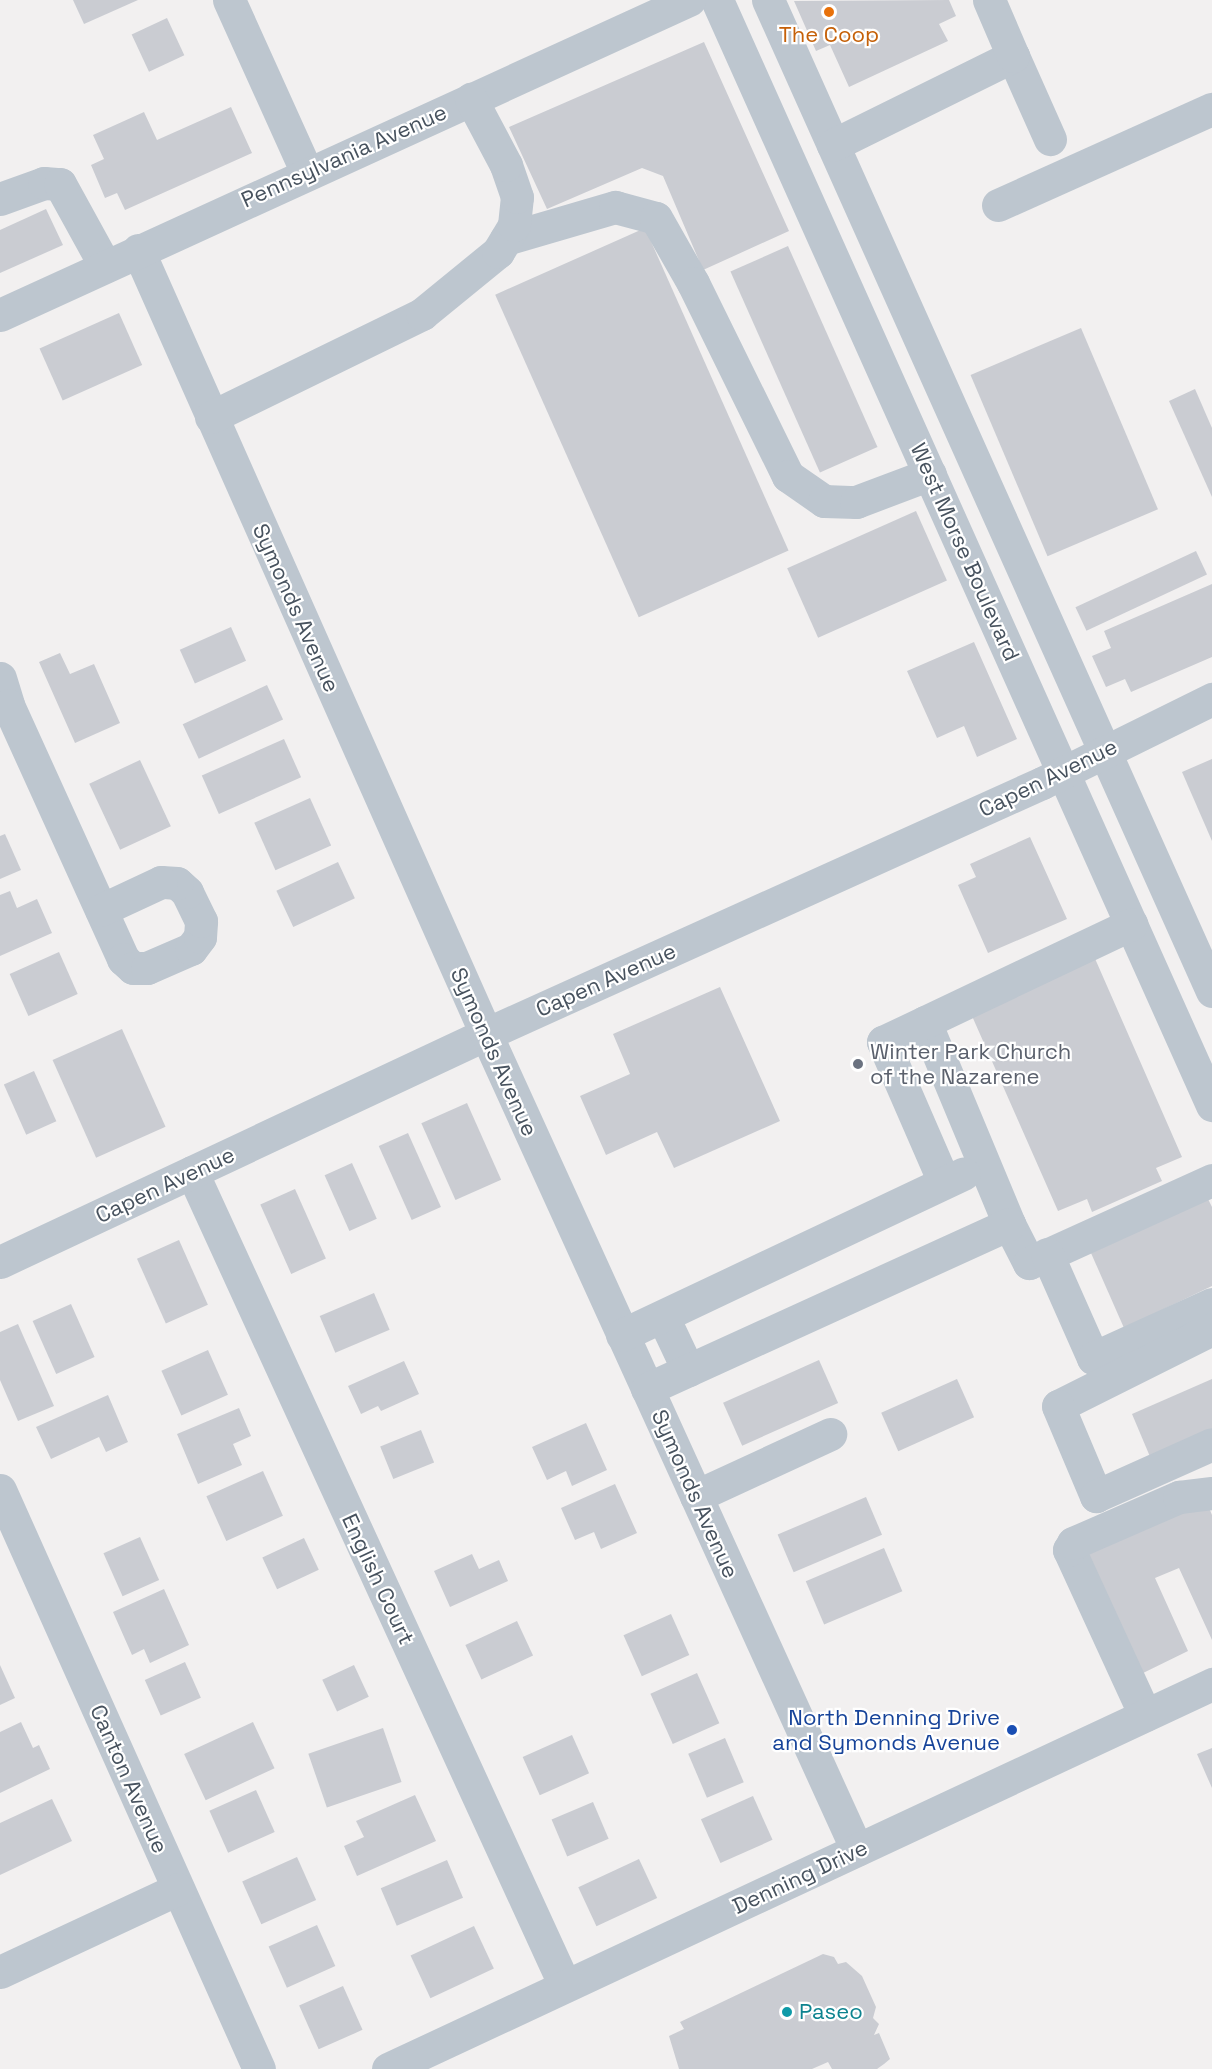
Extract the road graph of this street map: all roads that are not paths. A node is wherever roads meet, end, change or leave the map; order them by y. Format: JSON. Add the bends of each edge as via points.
{"nodes":[{"id":1,"x":229,"y":0,"type":"edge"},
{"id":2,"x":689,"y":0,"type":"edge"},
{"id":3,"x":717,"y":0,"type":"edge"},
{"id":4,"x":768,"y":0,"type":"edge"},
{"id":5,"x":989,"y":0,"type":"edge"},
{"id":6,"x":1014,"y":56,"type":"junction"},
{"id":7,"x":471,"y":99,"type":"junction"},
{"id":8,"x":1212,"y":109,"type":"edge"},
{"id":9,"x":1050,"y":139,"type":"dead end"},
{"id":10,"x":833,"y":145,"type":"junction"},
{"id":11,"x":307,"y":173,"type":"junction"},
{"id":12,"x":0,"y":199,"type":"edge"},
{"id":13,"x":998,"y":205,"type":"dead end"},
{"id":14,"x":506,"y":239,"type":"junction"},
{"id":15,"x":138,"y":250,"type":"junction"},
{"id":16,"x":105,"y":266,"type":"junction"},
{"id":17,"x":0,"y":315,"type":"edge"},
{"id":18,"x":211,"y":417,"type":"junction"},
{"id":19,"x":930,"y":474,"type":"junction"},
{"id":20,"x":0,"y":678,"type":"edge"},
{"id":21,"x":1212,"y":699,"type":"edge"},
{"id":22,"x":1104,"y":751,"type":"junction"},
{"id":23,"x":1063,"y":772,"type":"junction"},
{"id":24,"x":101,"y":909,"type":"dead end"},
{"id":25,"x":1131,"y":924,"type":"junction"},
{"id":26,"x":1212,"y":991,"type":"edge"},
{"id":27,"x":925,"y":1022,"type":"junction"},
{"id":28,"x":486,"y":1034,"type":"junction"},
{"id":29,"x":1212,"y":1105,"type":"edge"},
{"id":30,"x":984,"y":1163,"type":"junction"},
{"id":31,"x":192,"y":1172,"type":"junction"},
{"id":32,"x":1212,"y":1180,"type":"edge"},
{"id":33,"x":944,"y":1182,"type":"junction"},
{"id":34,"x":1009,"y":1224,"type":"junction"},
{"id":35,"x":1047,"y":1254,"type":"junction"},
{"id":36,"x":0,"y":1262,"type":"edge"},
{"id":37,"x":1212,"y":1304,"type":"edge"},
{"id":38,"x":663,"y":1317,"type":"junction"},
{"id":39,"x":1212,"y":1329,"type":"edge"},
{"id":40,"x":622,"y":1335,"type":"junction"},
{"id":41,"x":688,"y":1370,"type":"junction"},
{"id":42,"x":647,"y":1389,"type":"junction"},
{"id":43,"x":830,"y":1434,"type":"dead end"},
{"id":44,"x":1212,"y":1443,"type":"edge"},
{"id":45,"x":0,"y":1490,"type":"edge"},
{"id":46,"x":1212,"y":1493,"type":"edge"},
{"id":47,"x":696,"y":1496,"type":"junction"},
{"id":48,"x":1212,"y":1684,"type":"edge"},
{"id":49,"x":1145,"y":1715,"type":"junction"},
{"id":50,"x":857,"y":1850,"type":"junction"},
{"id":51,"x":178,"y":1889,"type":"junction"},
{"id":52,"x":0,"y":1972,"type":"edge"},
{"id":53,"x":565,"y":1986,"type":"junction"},
{"id":54,"x":259,"y":2069,"type":"edge"},
{"id":55,"x":388,"y":2069,"type":"edge"}],
"edges":[{"from":1,"to":11,"type":"street"},
{"from":2,"to":7,"type":"street","name":"Pennsylvania Avenue"},
{"from":3,"to":19,"type":"street","name":"West Morse Boulevard"},
{"from":4,"to":10,"type":"street","name":"West Morse Boulevard"},
{"from":5,"to":6,"type":"street"},
{"from":6,"to":9,"type":"street"},
{"from":6,"to":10,"type":"street"},
{"from":7,"to":11,"type":"street","name":"Pennsylvania Avenue"},
{"from":7,"to":14,"type":"street","via":[[506,165],[517,197],[514,225]]},
{"from":8,"to":13,"type":"street"},
{"from":10,"to":22,"type":"street","name":"West Morse Boulevard"},
{"from":11,"to":15,"type":"street","name":"Pennsylvania Avenue"},
{"from":12,"to":16,"type":"street","via":[[44,183],[60,184]]},
{"from":14,"to":18,"type":"street","via":[[498,252],[456,291],[422,315]]},
{"from":14,"to":19,"type":"street","via":[[615,207],[656,218],[693,283],[788,476],[824,501],[856,502]]},
{"from":15,"to":16,"type":"street","name":"Pennsylvania Avenue"},
{"from":15,"to":18,"type":"street","name":"Symonds Avenue"},
{"from":16,"to":17,"type":"street","name":"Pennsylvania Avenue"},
{"from":18,"to":28,"type":"street","name":"Symonds Avenue"},
{"from":19,"to":23,"type":"street","name":"West Morse Boulevard"},
{"from":20,"to":24,"type":"street","via":[[8,705]]},
{"from":21,"to":22,"type":"street","name":"Capen Avenue"},
{"from":22,"to":23,"type":"street","name":"Capen Avenue"},
{"from":22,"to":26,"type":"street","name":"West Morse Boulevard"},
{"from":23,"to":25,"type":"street","name":"West Morse Boulevard"},
{"from":23,"to":28,"type":"street","name":"Capen Avenue"},
{"from":25,"to":27,"type":"street"},
{"from":25,"to":29,"type":"street","name":"West Morse Boulevard"},
{"from":27,"to":30,"type":"street"},
{"from":27,"to":33,"type":"street","via":[[883,1042]]},
{"from":28,"to":31,"type":"street","name":"Capen Avenue"},
{"from":28,"to":40,"type":"street","name":"Symonds Avenue"},
{"from":30,"to":33,"type":"street"},
{"from":30,"to":34,"type":"street"},
{"from":31,"to":36,"type":"street","name":"Capen Avenue"},
{"from":31,"to":53,"type":"street","name":"English Court"},
{"from":32,"to":35,"type":"street"},
{"from":33,"to":38,"type":"street"},
{"from":34,"to":35,"type":"street","via":[[1029,1263]]},
{"from":34,"to":41,"type":"street"},
{"from":35,"to":37,"type":"street","via":[[1093,1358]]},
{"from":38,"to":40,"type":"street"},
{"from":38,"to":41,"type":"street"},
{"from":39,"to":44,"type":"street","via":[[1058,1406],[1096,1496]]},
{"from":40,"to":42,"type":"street","name":"Symonds Avenue"},
{"from":41,"to":42,"type":"street"},
{"from":42,"to":47,"type":"street","name":"Symonds Avenue"},
{"from":43,"to":47,"type":"street"},
{"from":45,"to":51,"type":"street","name":"Canton Avenue"},
{"from":46,"to":49,"type":"street","via":[[1179,1497],[1073,1543],[1069,1550]]},
{"from":47,"to":50,"type":"street","name":"Symonds Avenue"},
{"from":48,"to":49,"type":"street","name":"Denning Drive"},
{"from":49,"to":50,"type":"street","name":"Denning Drive"},
{"from":50,"to":53,"type":"street","name":"Denning Drive"},
{"from":51,"to":52,"type":"street"},
{"from":51,"to":54,"type":"street","name":"Canton Avenue"},
{"from":53,"to":55,"type":"street","name":"Denning Drive"}]}
